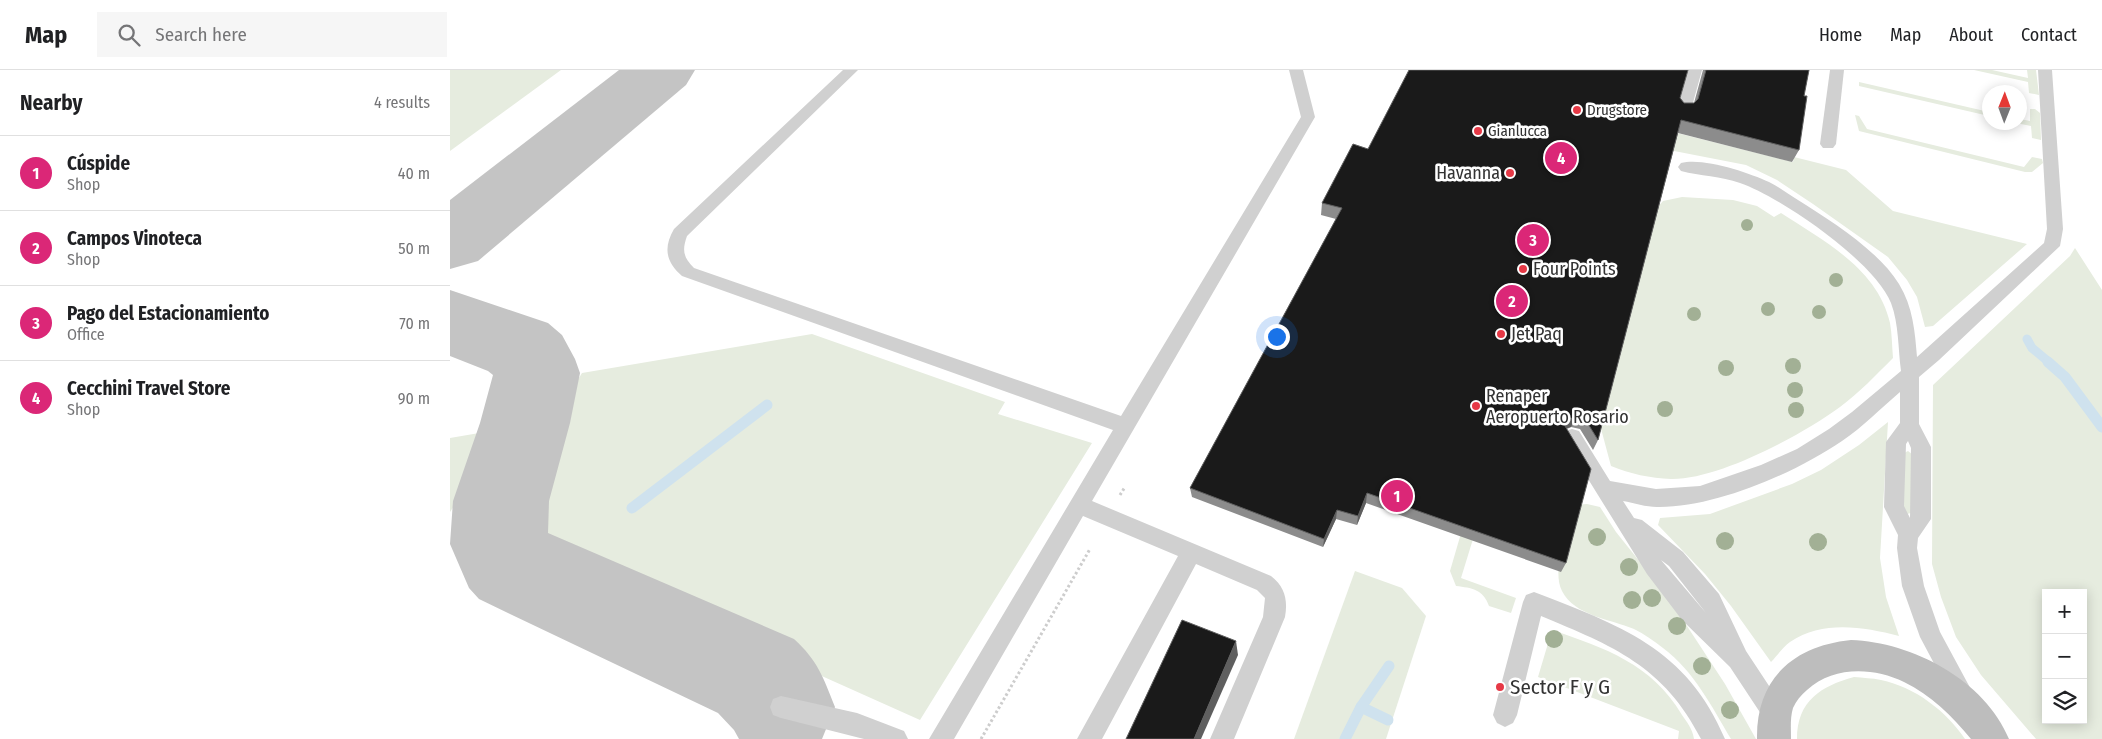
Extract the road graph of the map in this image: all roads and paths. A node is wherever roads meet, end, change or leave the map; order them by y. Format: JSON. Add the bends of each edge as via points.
{"nodes":[{"id":1,"x":851,"y":70,"type":"edge"},
{"id":2,"x":1296,"y":70,"type":"edge"},
{"id":3,"x":1695,"y":70,"type":"edge"},
{"id":4,"x":1837,"y":70,"type":"edge"},
{"id":5,"x":2045,"y":70,"type":"edge"},
{"id":6,"x":1684,"y":110,"type":"edge"},
{"id":7,"x":1828,"y":144,"type":"dead end"},
{"id":8,"x":1686,"y":167,"type":"dead end"},
{"id":9,"x":1905,"y":326,"type":"joint"},
{"id":10,"x":1910,"y":374,"type":"junction"},
{"id":11,"x":1909,"y":425,"type":"junction"},
{"id":12,"x":1126,"y":426,"type":"junction"},
{"id":13,"x":1572,"y":437,"type":"edge"},
{"id":14,"x":1603,"y":488,"type":"junction"},
{"id":15,"x":1079,"y":505,"type":"junction"},
{"id":16,"x":1626,"y":520,"type":"joint"},
{"id":17,"x":1908,"y":535,"type":"junction"},
{"id":18,"x":1090,"y":549,"type":"dead end"},
{"id":19,"x":1192,"y":551,"type":"junction"},
{"id":20,"x":1738,"y":659,"type":"joint"},
{"id":21,"x":781,"y":707,"type":"dead end"},
{"id":22,"x":1505,"y":715,"type":"dead end"},
{"id":23,"x":1774,"y":727,"type":"edge"},
{"id":24,"x":1984,"y":728,"type":"edge"},
{"id":25,"x":896,"y":739,"type":"edge"},
{"id":26,"x":941,"y":739,"type":"edge"},
{"id":27,"x":981,"y":739,"type":"edge"},
{"id":28,"x":1089,"y":739,"type":"edge"},
{"id":29,"x":1222,"y":739,"type":"edge"},
{"id":30,"x":1713,"y":739,"type":"edge"}],
"edges":[{"from":1,"to":12,"type":"lane","via":[[680,233],[674,248],[677,262],[688,272]]},
{"from":2,"to":12,"type":"lane","via":[[1308,117]]},
{"from":3,"to":6,"type":"lane"},
{"from":4,"to":7,"type":"lane"},
{"from":5,"to":10,"type":"lane","via":[[2055,229],[2052,246]]},
{"from":8,"to":9,"type":"lane","via":[[1714,170],[1764,186],[1821,222],[1879,270],[1900,304]]},
{"from":9,"to":10,"type":"lane"},
{"from":10,"to":11,"type":"lane"},
{"from":10,"to":14,"type":"lane","via":[[1828,440],[1795,459],[1729,486],[1700,496],[1680,498],[1656,498]]},
{"from":11,"to":17,"type":"lane","via":[[1921,447],[1921,519]]},
{"from":11,"to":17,"type":"lane","via":[[1896,442],[1894,507]]},
{"from":12,"to":15,"type":"lane"},
{"from":13,"to":14,"type":"lane"},
{"from":14,"to":16,"type":"lane"},
{"from":15,"to":19,"type":"lane"},
{"from":15,"to":26,"type":"lane"},
{"from":16,"to":20,"type":"lane","via":[[1654,567],[1690,613]]},
{"from":17,"to":24,"type":"lane","via":[[1913,586],[1931,637]]},
{"from":18,"to":27,"type":"path"},
{"from":19,"to":28,"type":"lane"},
{"from":19,"to":29,"type":"lane","via":[[1264,583],[1273,590],[1277,599],[1274,617]]},
{"from":20,"to":23,"type":"lane"},
{"from":21,"to":25,"type":"lane","via":[[857,725]]},
{"from":22,"to":30,"type":"lane","via":[[1534,602],[1616,636],[1648,655],[1678,682],[1704,719]]},
{"from":23,"to":24,"type":"main road","via":[[1784,690],[1801,671],[1825,659],[1853,655],[1884,659],[1917,671],[1948,691]]}]}
